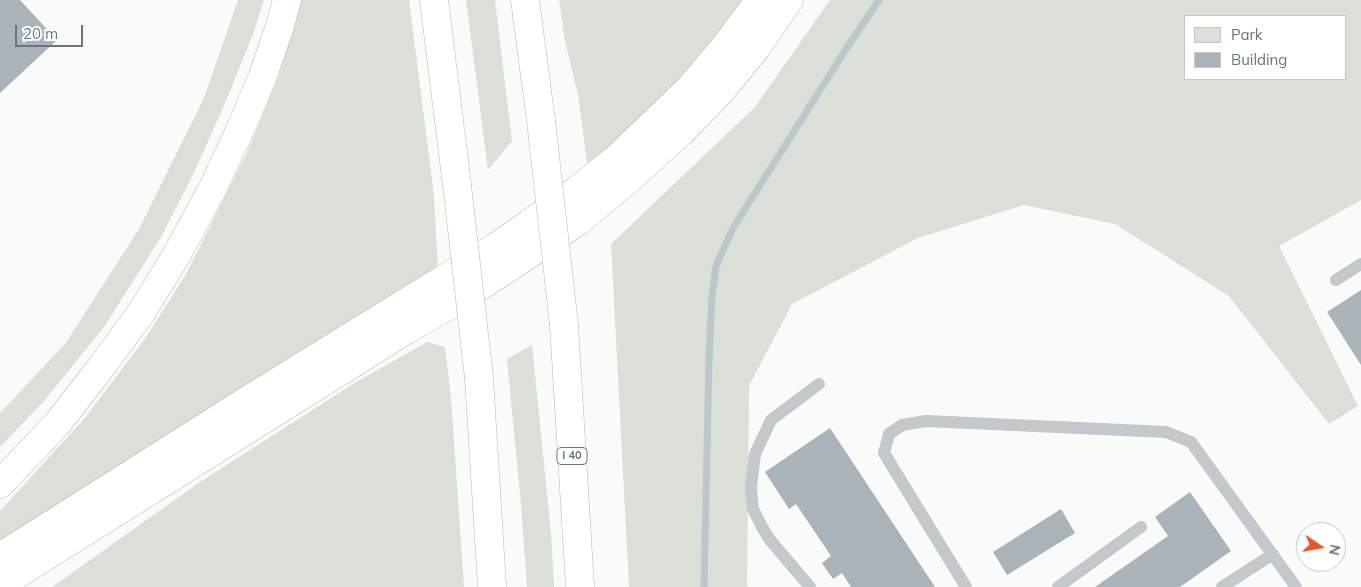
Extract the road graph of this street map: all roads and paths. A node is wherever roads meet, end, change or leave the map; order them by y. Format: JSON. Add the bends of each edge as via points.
{"nodes":[{"id":1,"x":287,"y":0,"type":"edge"},
{"id":2,"x":434,"y":0,"type":"edge"},
{"id":3,"x":525,"y":0,"type":"edge"},
{"id":4,"x":760,"y":0,"type":"edge"},
{"id":5,"x":789,"y":0,"type":"edge"},
{"id":6,"x":1361,"y":264,"type":"edge"},
{"id":7,"x":1336,"y":280,"type":"dead end"},
{"id":8,"x":820,"y":384,"type":"dead end"},
{"id":9,"x":0,"y":484,"type":"edge"},
{"id":10,"x":1141,"y":527,"type":"dead end"},
{"id":11,"x":1273,"y":554,"type":"junction"},
{"id":12,"x":0,"y":557,"type":"edge"},
{"id":13,"x":0,"y":585,"type":"edge"},
{"id":14,"x":492,"y":587,"type":"edge"},
{"id":15,"x":580,"y":587,"type":"edge"},
{"id":16,"x":810,"y":587,"type":"edge"},
{"id":17,"x":966,"y":587,"type":"edge"},
{"id":18,"x":1058,"y":587,"type":"edge"},
{"id":19,"x":1222,"y":587,"type":"edge"},
{"id":20,"x":1296,"y":587,"type":"edge"}],
"edges":[{"from":1,"to":9,"type":"highway","via":[[262,78],[241,128],[176,256],[141,313],[99,370],[57,424]]},
{"from":2,"to":14,"type":"highway","bridge":true,"via":[[479,378]]},
{"from":3,"to":15,"type":"highway","number":"I 40","bridge":true,"via":[[564,325]]},
{"from":4,"to":12,"type":"highway","via":[[690,88],[576,191],[496,247]]},
{"from":5,"to":13,"type":"highway","via":[[721,91],[680,132],[580,220],[489,281]]},
{"from":6,"to":7,"type":"lane"},
{"from":8,"to":16,"type":"lane","via":[[771,420],[755,454],[751,487],[753,508],[762,527]]},
{"from":10,"to":18,"type":"lane"},
{"from":11,"to":17,"type":"lane","via":[[1190,442],[1166,432],[926,421],[902,424],[888,434],[884,453]]},
{"from":11,"to":19,"type":"lane"},
{"from":11,"to":20,"type":"lane"}]}
